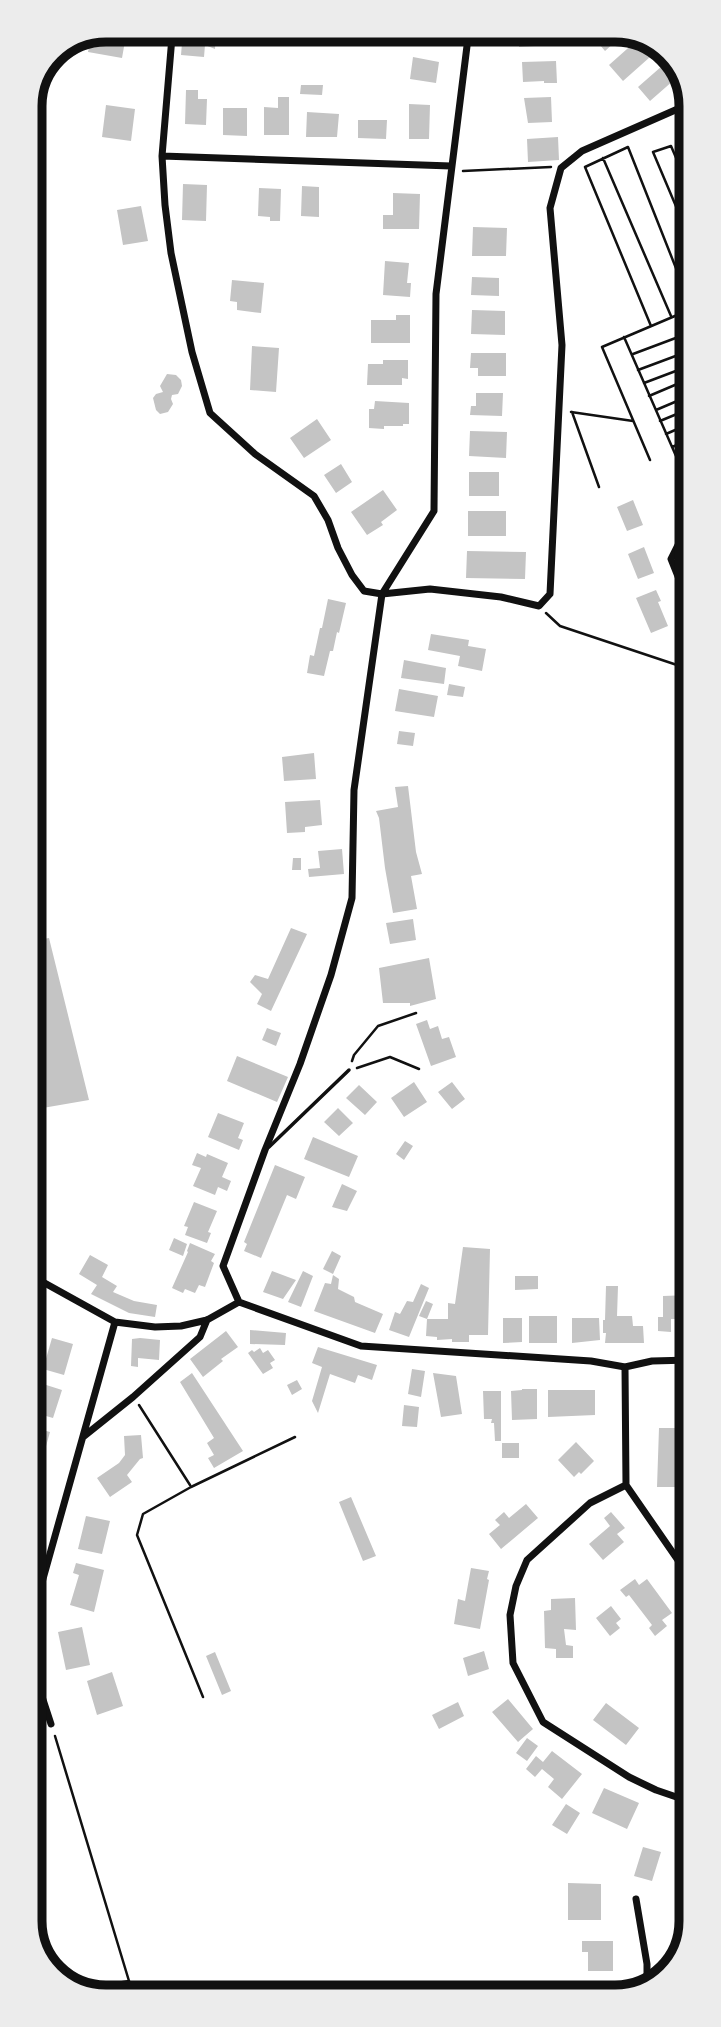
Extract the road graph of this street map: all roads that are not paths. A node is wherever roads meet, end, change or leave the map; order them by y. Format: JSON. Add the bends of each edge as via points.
{"nodes":[{"id":1,"x":172,"y":42,"type":"edge"},
{"id":2,"x":467,"y":42,"type":"edge"},
{"id":3,"x":679,"y":108,"type":"edge"},
{"id":4,"x":162,"y":156,"type":"junction"},
{"id":5,"x":451,"y":169,"type":"junction"},
{"id":6,"x":679,"y":543,"type":"edge"},
{"id":7,"x":679,"y":579,"type":"edge"},
{"id":8,"x":382,"y":594,"type":"junction"},
{"id":9,"x":349,"y":1070,"type":"road end"},
{"id":10,"x":265,"y":1150,"type":"junction"},
{"id":11,"x":42,"y":1282,"type":"edge"},
{"id":12,"x":239,"y":1302,"type":"junction"},
{"id":13,"x":207,"y":1320,"type":"junction"},
{"id":14,"x":115,"y":1322,"type":"junction"},
{"id":15,"x":679,"y":1360,"type":"edge"},
{"id":16,"x":625,"y":1367,"type":"junction"},
{"id":17,"x":82,"y":1438,"type":"junction"},
{"id":18,"x":626,"y":1485,"type":"junction"},
{"id":19,"x":679,"y":1562,"type":"edge"},
{"id":20,"x":42,"y":1582,"type":"edge"},
{"id":21,"x":42,"y":1697,"type":"edge"},
{"id":22,"x":51,"y":1724,"type":"road end"},
{"id":23,"x":679,"y":1797,"type":"edge"},
{"id":24,"x":636,"y":1899,"type":"dead end"},
{"id":25,"x":647,"y":1976,"type":"edge"}],
"edges":[{"from":1,"to":4,"type":"street"},
{"from":2,"to":5,"type":"street"},
{"from":3,"to":8,"type":"street","via":[[582,151],[561,169],[550,208],[562,345],[550,594],[539,606],[430,589]]},
{"from":4,"to":5,"type":"street"},
{"from":4,"to":8,"type":"street","via":[[171,253],[210,413],[255,454],[314,496],[352,575],[364,591]]},
{"from":5,"to":8,"type":"street","via":[[436,294],[434,511]]},
{"from":6,"to":7,"type":"street","via":[[671,559]]},
{"from":8,"to":10,"type":"street","via":[[354,790],[352,898],[327,988]]},
{"from":9,"to":10,"type":"lane"},
{"from":10,"to":12,"type":"street","via":[[223,1266]]},
{"from":11,"to":14,"type":"street"},
{"from":12,"to":13,"type":"street"},
{"from":12,"to":16,"type":"street","via":[[361,1346]]},
{"from":13,"to":14,"type":"street","via":[[155,1327]]},
{"from":13,"to":17,"type":"street","via":[[200,1337]]},
{"from":14,"to":17,"type":"street"},
{"from":15,"to":16,"type":"street"},
{"from":16,"to":18,"type":"street"},
{"from":17,"to":20,"type":"street"},
{"from":18,"to":19,"type":"street"},
{"from":18,"to":23,"type":"street","via":[[590,1503],[527,1560],[510,1615],[513,1663],[543,1722],[629,1777]]},
{"from":21,"to":22,"type":"street"},
{"from":24,"to":25,"type":"street"}]}
